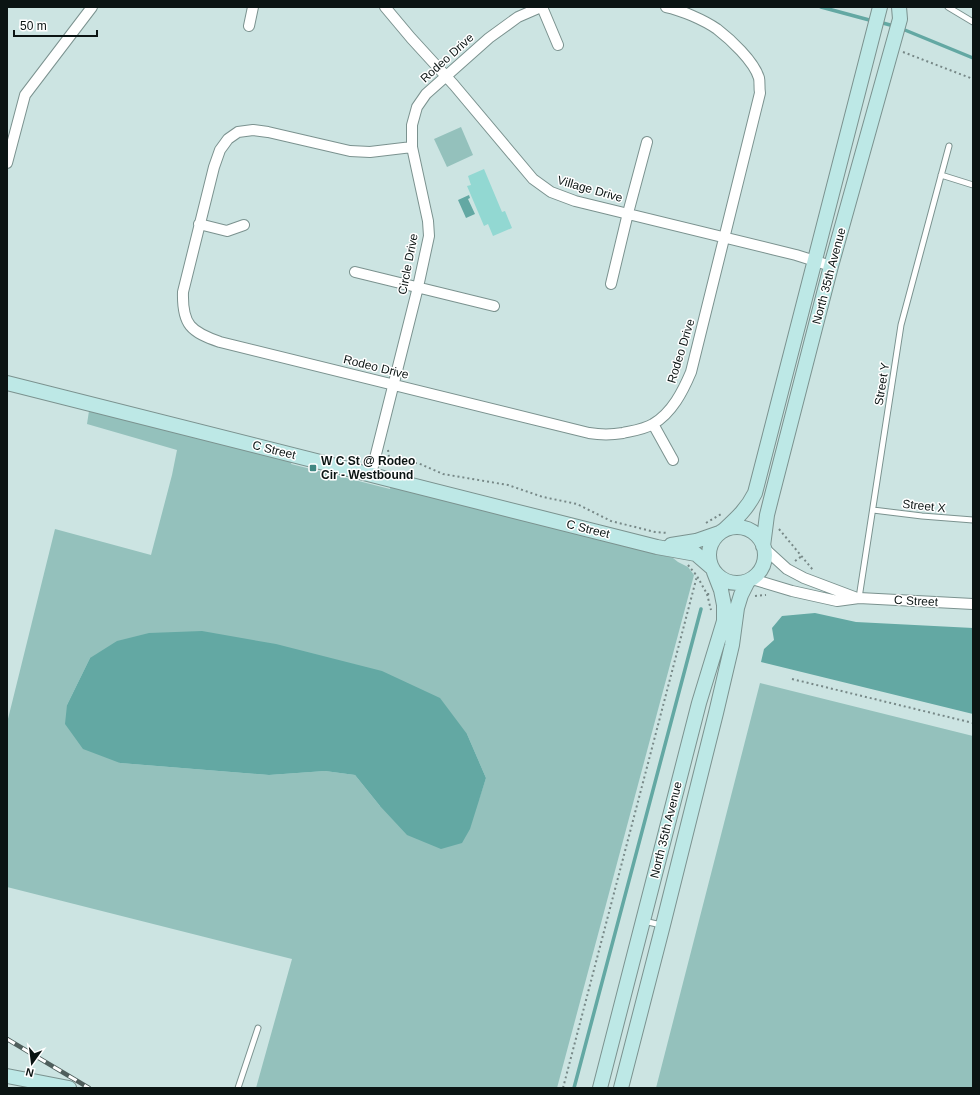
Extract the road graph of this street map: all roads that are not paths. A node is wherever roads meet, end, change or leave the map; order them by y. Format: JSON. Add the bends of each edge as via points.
{"nodes":[{"id":1,"x":254,"y":7,"type":"edge"},
{"id":2,"x":385,"y":7,"type":"edge"},
{"id":3,"x":542,"y":7,"type":"edge"},
{"id":4,"x":666,"y":7,"type":"edge"},
{"id":5,"x":948,"y":7,"type":"edge"},
{"id":6,"x":89,"y":8,"type":"edge"},
{"id":7,"x":879,"y":10,"type":"edge"},
{"id":8,"x":900,"y":13,"type":"edge"},
{"id":9,"x":973,"y":22,"type":"edge"},
{"id":10,"x":249,"y":26,"type":"dead end"},
{"id":11,"x":558,"y":45,"type":"dead end"},
{"id":12,"x":446,"y":75,"type":"junction"},
{"id":13,"x":647,"y":142,"type":"dead end"},
{"id":14,"x":949,"y":146,"type":"dead end"},
{"id":15,"x":412,"y":147,"type":"junction"},
{"id":16,"x":7,"y":163,"type":"edge"},
{"id":17,"x":941,"y":175,"type":"junction"},
{"id":18,"x":973,"y":185,"type":"edge"},
{"id":19,"x":628,"y":213,"type":"junction"},
{"id":20,"x":200,"y":224,"type":"junction"},
{"id":21,"x":244,"y":225,"type":"dead end"},
{"id":22,"x":725,"y":238,"type":"junction"},
{"id":23,"x":815,"y":261,"type":"junction"},
{"id":24,"x":831,"y":266,"type":"junction"},
{"id":25,"x":355,"y":272,"type":"dead end"},
{"id":26,"x":611,"y":284,"type":"dead end"},
{"id":27,"x":418,"y":287,"type":"junction"},
{"id":28,"x":494,"y":306,"type":"dead end"},
{"id":29,"x":7,"y":383,"type":"edge"},
{"id":30,"x":393,"y":385,"type":"junction"},
{"id":31,"x":653,"y":424,"type":"junction"},
{"id":32,"x":673,"y":460,"type":"dead end"},
{"id":33,"x":371,"y":474,"type":"junction"},
{"id":34,"x":873,"y":510,"type":"junction"},
{"id":35,"x":973,"y":520,"type":"edge"},
{"id":36,"x":721,"y":531,"type":"junction"},
{"id":37,"x":657,"y":547,"type":"junction"},
{"id":38,"x":764,"y":547,"type":"junction"},
{"id":39,"x":713,"y":570,"type":"junction"},
{"id":40,"x":750,"y":580,"type":"junction"},
{"id":41,"x":859,"y":598,"type":"junction"},
{"id":42,"x":973,"y":604,"type":"edge"},
{"id":43,"x":643,"y":920,"type":"junction"},
{"id":44,"x":663,"y":925,"type":"junction"},
{"id":45,"x":258,"y":1028,"type":"dead end"},
{"id":46,"x":7,"y":1076,"type":"edge"},
{"id":47,"x":69,"y":1088,"type":"edge"},
{"id":48,"x":238,"y":1088,"type":"edge"},
{"id":49,"x":600,"y":1088,"type":"edge"},
{"id":50,"x":621,"y":1088,"type":"edge"}],
"edges":[{"from":1,"to":10,"type":"street"},
{"from":2,"to":12,"type":"street","name":"Village Drive"},
{"from":3,"to":11,"type":"street"},
{"from":3,"to":12,"type":"street","name":"Rodeo Drive","via":[[518,17]]},
{"from":4,"to":22,"type":"street","name":"Rodeo Drive","via":[[717,29],[743,53],[759,77],[758,106]]},
{"from":5,"to":9,"type":"lane"},
{"from":6,"to":16,"type":"street","via":[[25,95]]},
{"from":7,"to":23,"type":"street","name":"North 35th Avenue"},
{"from":8,"to":24,"type":"street","name":"North 35th Avenue","via":[[898,48]]},
{"from":12,"to":15,"type":"street","name":"Rodeo Drive","via":[[426,94],[417,107],[412,125]]},
{"from":12,"to":19,"type":"street","name":"Village Drive","via":[[533,179],[551,192],[575,201]]},
{"from":13,"to":19,"type":"street"},
{"from":14,"to":17,"type":"lane","name":"Street Y"},
{"from":15,"to":20,"type":"street","name":"Rodeo Drive","via":[[370,152],[350,151],[268,132],[238,132],[228,139],[220,150]]},
{"from":15,"to":27,"type":"street","name":"Circle Drive","via":[[429,236]]},
{"from":17,"to":18,"type":"lane"},
{"from":17,"to":34,"type":"lane","name":"Street Y","via":[[901,325]]},
{"from":19,"to":22,"type":"street","name":"Village Drive"},
{"from":19,"to":26,"type":"street"},
{"from":20,"to":21,"type":"street","via":[[227,231]]},
{"from":20,"to":30,"type":"street","name":"Rodeo Drive","via":[[183,292],[187,322],[197,332],[220,342]]},
{"from":22,"to":23,"type":"street","name":"Village Drive"},
{"from":22,"to":31,"type":"street","name":"Rodeo Drive","via":[[691,372],[682,393],[670,410]]},
{"from":23,"to":24,"type":"street","name":"Village Drive"},
{"from":23,"to":36,"type":"street","name":"North 35th Avenue","via":[[755,493],[737,519]]},
{"from":24,"to":38,"type":"street","name":"North 35th Avenue","via":[[767,515]]},
{"from":25,"to":27,"type":"street"},
{"from":27,"to":28,"type":"street"},
{"from":27,"to":30,"type":"street","name":"Circle Drive"},
{"from":29,"to":33,"type":"street","name":"C Street"},
{"from":30,"to":31,"type":"street","name":"Rodeo Drive","via":[[600,435],[632,431]]},
{"from":30,"to":33,"type":"street","name":"Circle Drive"},
{"from":31,"to":32,"type":"street"},
{"from":33,"to":37,"type":"street","name":"C Street"},
{"from":34,"to":35,"type":"lane","name":"Street X"},
{"from":34,"to":41,"type":"lane","name":"Street Y"},
{"from":36,"to":37,"type":"street","name":"C Street","via":[[696,541]]},
{"from":36,"to":38,"type":"street","via":[[743,527],[752,531]]},
{"from":36,"to":39,"type":"street","via":[[708,552]]},
{"from":37,"to":39,"type":"street","name":"C Street","via":[[696,554]]},
{"from":38,"to":40,"type":"street","via":[[763,566]]},
{"from":38,"to":41,"type":"street","name":"C Street","via":[[788,569],[804,578]]},
{"from":39,"to":40,"type":"street","via":[[726,581],[741,583]]},
{"from":39,"to":43,"type":"street","name":"North 35th Avenue","via":[[722,590],[724,621],[699,703]]},
{"from":40,"to":41,"type":"street","name":"C Street","via":[[837,601]]},
{"from":40,"to":44,"type":"street","name":"North 35th Avenue","via":[[737,608],[732,645]]},
{"from":41,"to":42,"type":"street","name":"C Street"},
{"from":43,"to":44,"type":"lane"},
{"from":43,"to":49,"type":"street","name":"North 35th Avenue"},
{"from":44,"to":50,"type":"street","name":"North 35th Avenue"},
{"from":45,"to":48,"type":"lane"},
{"from":46,"to":47,"type":"street"}]}
